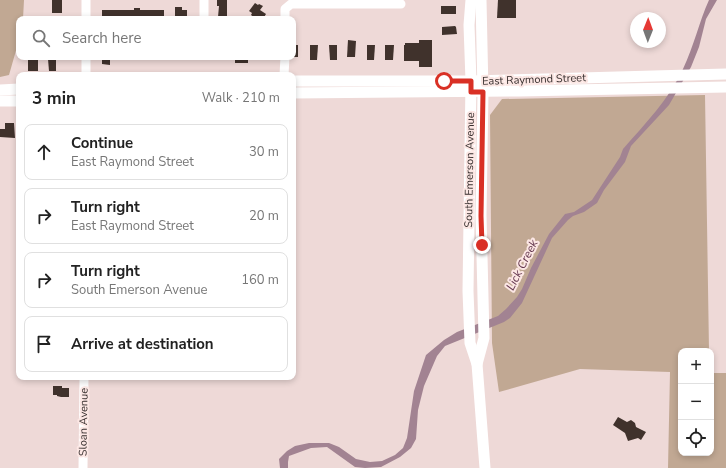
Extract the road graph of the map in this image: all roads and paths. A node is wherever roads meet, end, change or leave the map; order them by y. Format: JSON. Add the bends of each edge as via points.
{"nodes":[{"id":1,"x":86,"y":0,"type":"edge"},
{"id":2,"x":204,"y":0,"type":"edge"},
{"id":3,"x":471,"y":0,"type":"edge"},
{"id":4,"x":481,"y":0,"type":"edge"},
{"id":5,"x":401,"y":4,"type":"dead end"},
{"id":6,"x":86,"y":16,"type":"edge"},
{"id":7,"x":204,"y":16,"type":"edge"},
{"id":8,"x":285,"y":16,"type":"edge"},
{"id":9,"x":86,"y":60,"type":"edge"},
{"id":10,"x":285,"y":60,"type":"edge"},
{"id":11,"x":86,"y":72,"type":"edge"},
{"id":12,"x":284,"y":72,"type":"edge"},
{"id":13,"x":726,"y":74,"type":"edge"},
{"id":14,"x":296,"y":81,"type":"edge"},
{"id":15,"x":471,"y":86,"type":"junction"},
{"id":16,"x":483,"y":86,"type":"junction"},
{"id":17,"x":726,"y":86,"type":"edge"},
{"id":18,"x":16,"y":89,"type":"edge"},
{"id":19,"x":0,"y":90,"type":"edge"},
{"id":20,"x":296,"y":93,"type":"edge"},
{"id":21,"x":0,"y":101,"type":"edge"},
{"id":22,"x":16,"y":101,"type":"edge"},
{"id":23,"x":478,"y":364,"type":"junction"},
{"id":24,"x":84,"y":380,"type":"edge"},
{"id":25,"x":83,"y":468,"type":"edge"},
{"id":26,"x":485,"y":468,"type":"edge"}],
"edges":[{"from":1,"to":6,"type":"street"},
{"from":2,"to":7,"type":"street"},
{"from":3,"to":15,"type":"main road","name":"South Emerson Avenue"},
{"from":4,"to":16,"type":"main road","name":"South Emerson Avenue"},
{"from":5,"to":8,"type":"street","via":[[291,4],[287,6]]},
{"from":9,"to":11,"type":"street"},
{"from":10,"to":12,"type":"street"},
{"from":13,"to":16,"type":"main road","name":"East Raymond Street"},
{"from":14,"to":15,"type":"main road","name":"East Raymond Street"},
{"from":15,"to":16,"type":"main road","name":"East Raymond Street"},
{"from":15,"to":20,"type":"main road","name":"East Raymond Street"},
{"from":15,"to":23,"type":"main road","name":"South Emerson Avenue","via":[[469,318],[470,343]]},
{"from":16,"to":17,"type":"main road","name":"East Raymond Street"},
{"from":16,"to":23,"type":"main road","name":"South Emerson Avenue","via":[[481,216],[484,338]]},
{"from":18,"to":19,"type":"main road"},
{"from":21,"to":22,"type":"main road"},
{"from":23,"to":26,"type":"main road","name":"South Emerson Avenue"},
{"from":24,"to":25,"type":"street","name":"Sloan Avenue"}]}
